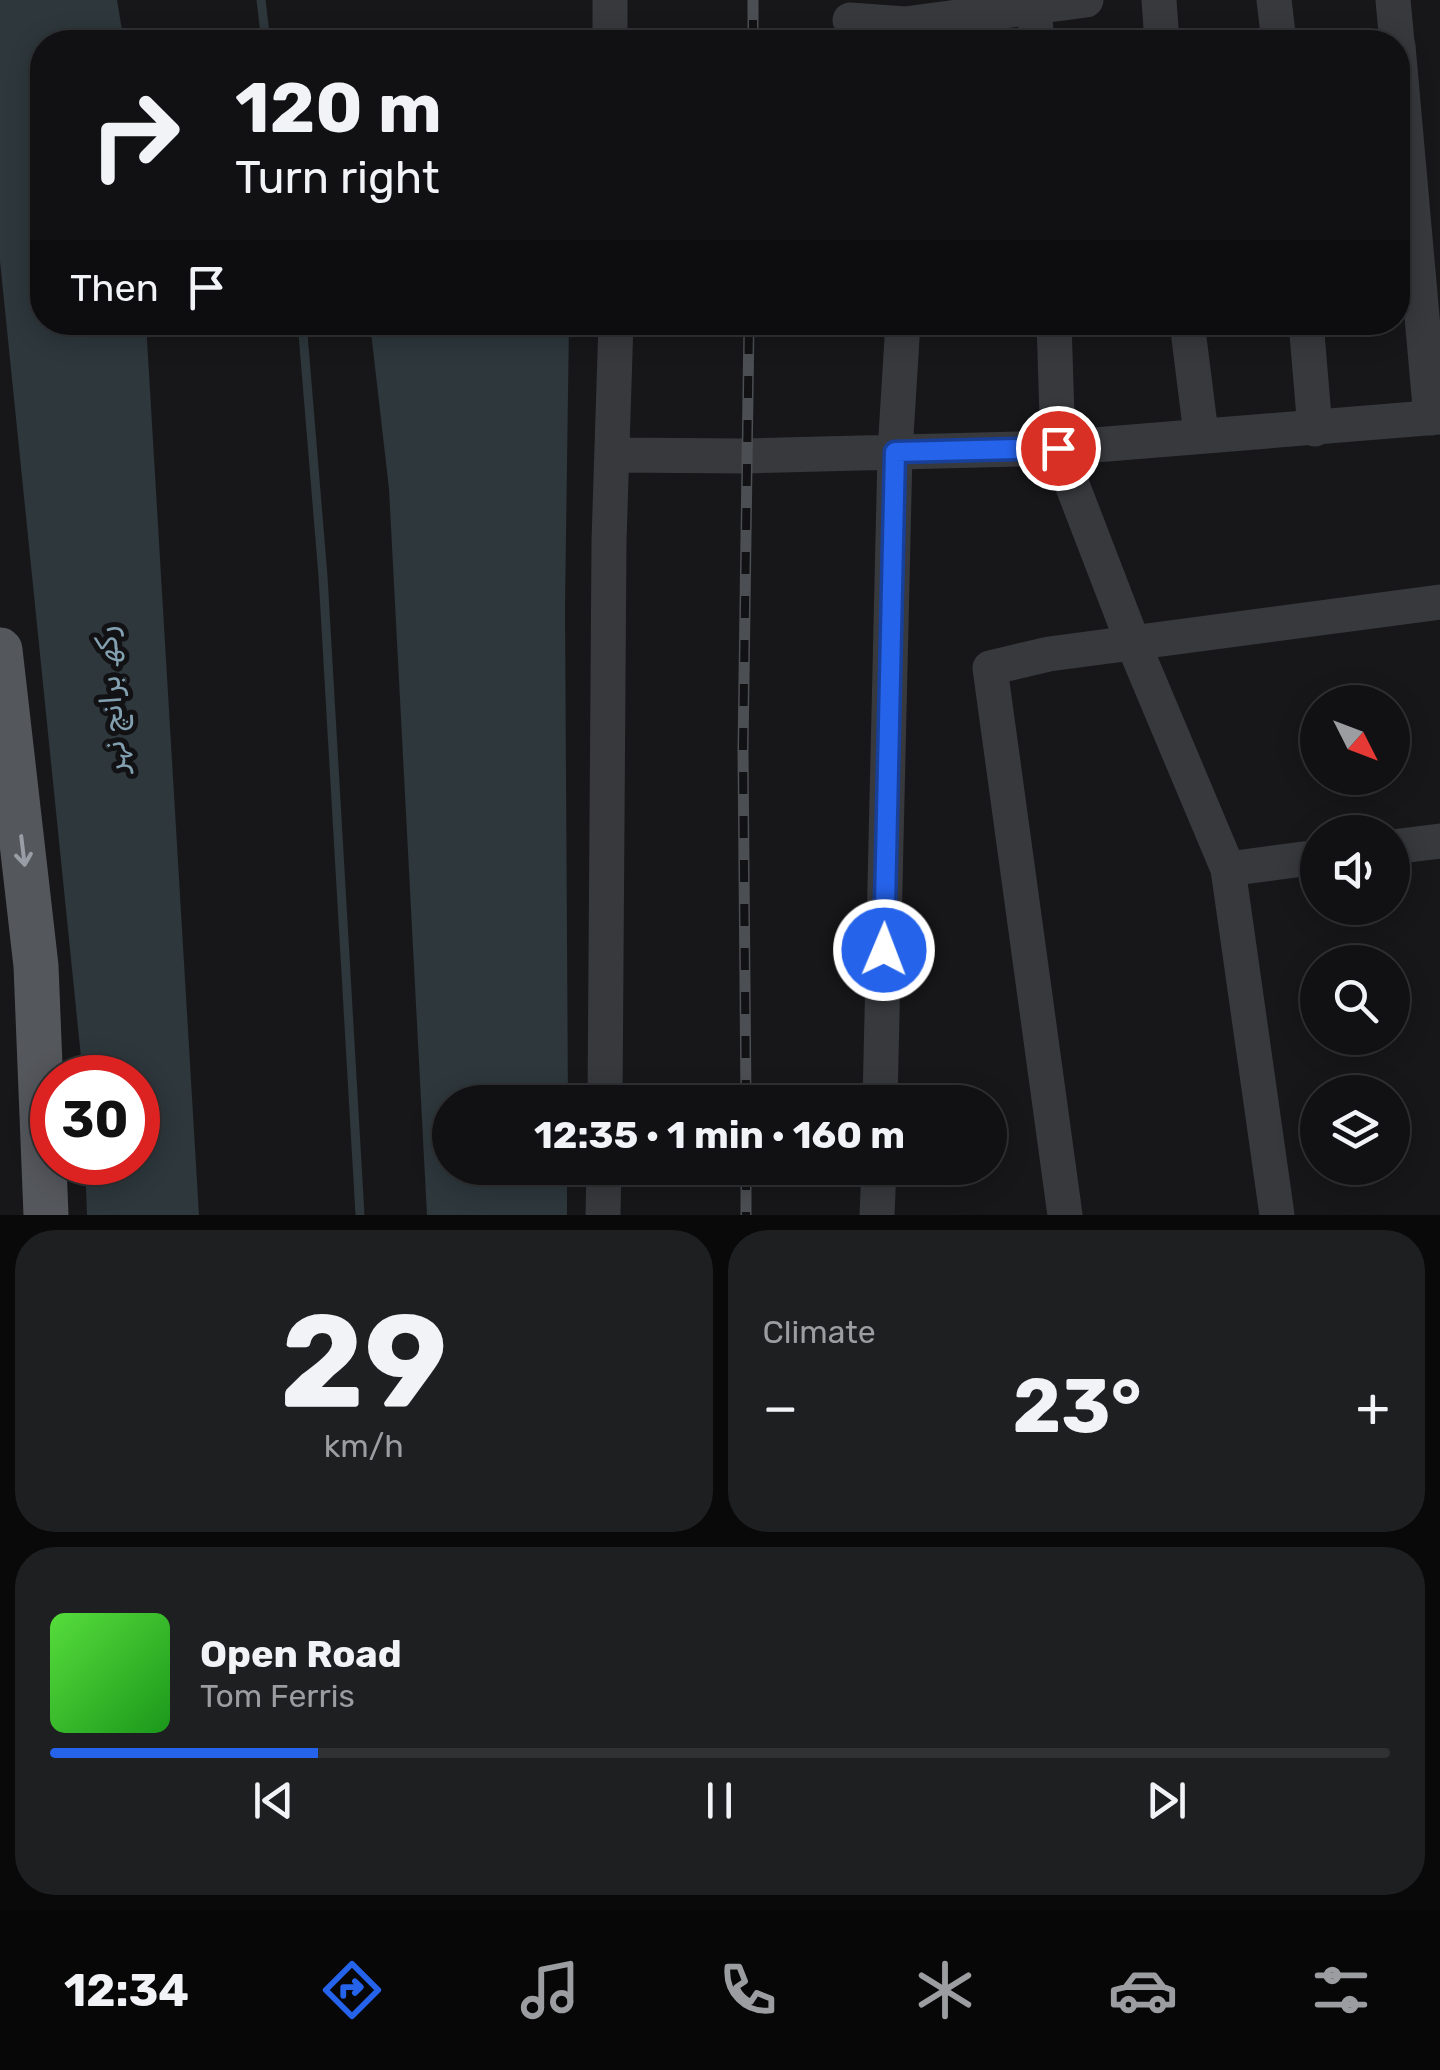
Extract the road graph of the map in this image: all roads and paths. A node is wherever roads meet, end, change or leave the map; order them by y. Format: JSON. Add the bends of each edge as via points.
{"nodes":[{"id":1,"x":610,"y":0,"type":"edge"},
{"id":2,"x":1086,"y":0,"type":"edge"},
{"id":3,"x":1159,"y":0,"type":"edge"},
{"id":4,"x":1274,"y":0,"type":"edge"},
{"id":5,"x":1393,"y":0,"type":"edge"},
{"id":6,"x":1034,"y":7,"type":"junction"},
{"id":7,"x":850,"y":20,"type":"dead end"},
{"id":8,"x":907,"y":22,"type":"edge"},
{"id":9,"x":610,"y":30,"type":"edge"},
{"id":10,"x":1036,"y":30,"type":"edge"},
{"id":11,"x":1161,"y":30,"type":"edge"},
{"id":12,"x":1278,"y":30,"type":"edge"},
{"id":13,"x":1396,"y":30,"type":"edge"},
{"id":14,"x":1410,"y":143,"type":"edge"},
{"id":15,"x":1416,"y":189,"type":"edge"},
{"id":16,"x":616,"y":335,"type":"edge"},
{"id":17,"x":902,"y":335,"type":"edge"},
{"id":18,"x":1054,"y":335,"type":"edge"},
{"id":19,"x":1189,"y":335,"type":"edge"},
{"id":20,"x":1307,"y":335,"type":"edge"},
{"id":21,"x":1435,"y":418,"type":"edge"},
{"id":22,"x":1315,"y":428,"type":"junction"},
{"id":23,"x":1201,"y":434,"type":"junction"},
{"id":24,"x":1058,"y":448,"type":"junction"},
{"id":25,"x":895,"y":452,"type":"junction"},
{"id":26,"x":612,"y":455,"type":"junction"},
{"id":27,"x":1440,"y":602,"type":"edge"},
{"id":28,"x":1133,"y":643,"type":"junction"},
{"id":29,"x":0,"y":650,"type":"edge"},
{"id":30,"x":1440,"y":841,"type":"edge"},
{"id":31,"x":1410,"y":845,"type":"edge"},
{"id":32,"x":1300,"y":859,"type":"edge"},
{"id":33,"x":1228,"y":869,"type":"junction"},
{"id":34,"x":605,"y":1085,"type":"edge"},
{"id":35,"x":880,"y":1085,"type":"edge"},
{"id":36,"x":604,"y":1185,"type":"edge"},
{"id":37,"x":878,"y":1185,"type":"edge"},
{"id":38,"x":46,"y":1215,"type":"edge"},
{"id":39,"x":603,"y":1215,"type":"edge"},
{"id":40,"x":878,"y":1215,"type":"edge"},
{"id":41,"x":1064,"y":1215,"type":"edge"},
{"id":42,"x":1277,"y":1215,"type":"edge"}],
"edges":[{"from":1,"to":9,"type":"street"},
{"from":2,"to":6,"type":"street"},
{"from":3,"to":11,"type":"street"},
{"from":4,"to":12,"type":"street"},
{"from":5,"to":13,"type":"street"},
{"from":6,"to":8,"type":"street"},
{"from":6,"to":10,"type":"street"},
{"from":7,"to":8,"type":"street"},
{"from":14,"to":15,"type":"street"},
{"from":15,"to":21,"type":"street"},
{"from":16,"to":26,"type":"street"},
{"from":17,"to":25,"type":"street"},
{"from":18,"to":24,"type":"street"},
{"from":19,"to":23,"type":"street"},
{"from":20,"to":22,"type":"street"},
{"from":21,"to":22,"type":"street"},
{"from":22,"to":23,"type":"street"},
{"from":23,"to":24,"type":"street"},
{"from":24,"to":25,"type":"street"},
{"from":24,"to":28,"type":"street"},
{"from":25,"to":26,"type":"street"},
{"from":25,"to":35,"type":"street"},
{"from":26,"to":34,"type":"street"},
{"from":27,"to":28,"type":"street"},
{"from":28,"to":33,"type":"street"},
{"from":28,"to":41,"type":"street","via":[[990,668]]},
{"from":29,"to":38,"type":"main road","one_way":true,"via":[[36,966]]},
{"from":30,"to":31,"type":"street"},
{"from":32,"to":33,"type":"street"},
{"from":33,"to":42,"type":"street"},
{"from":36,"to":39,"type":"street"},
{"from":37,"to":40,"type":"street"}]}
